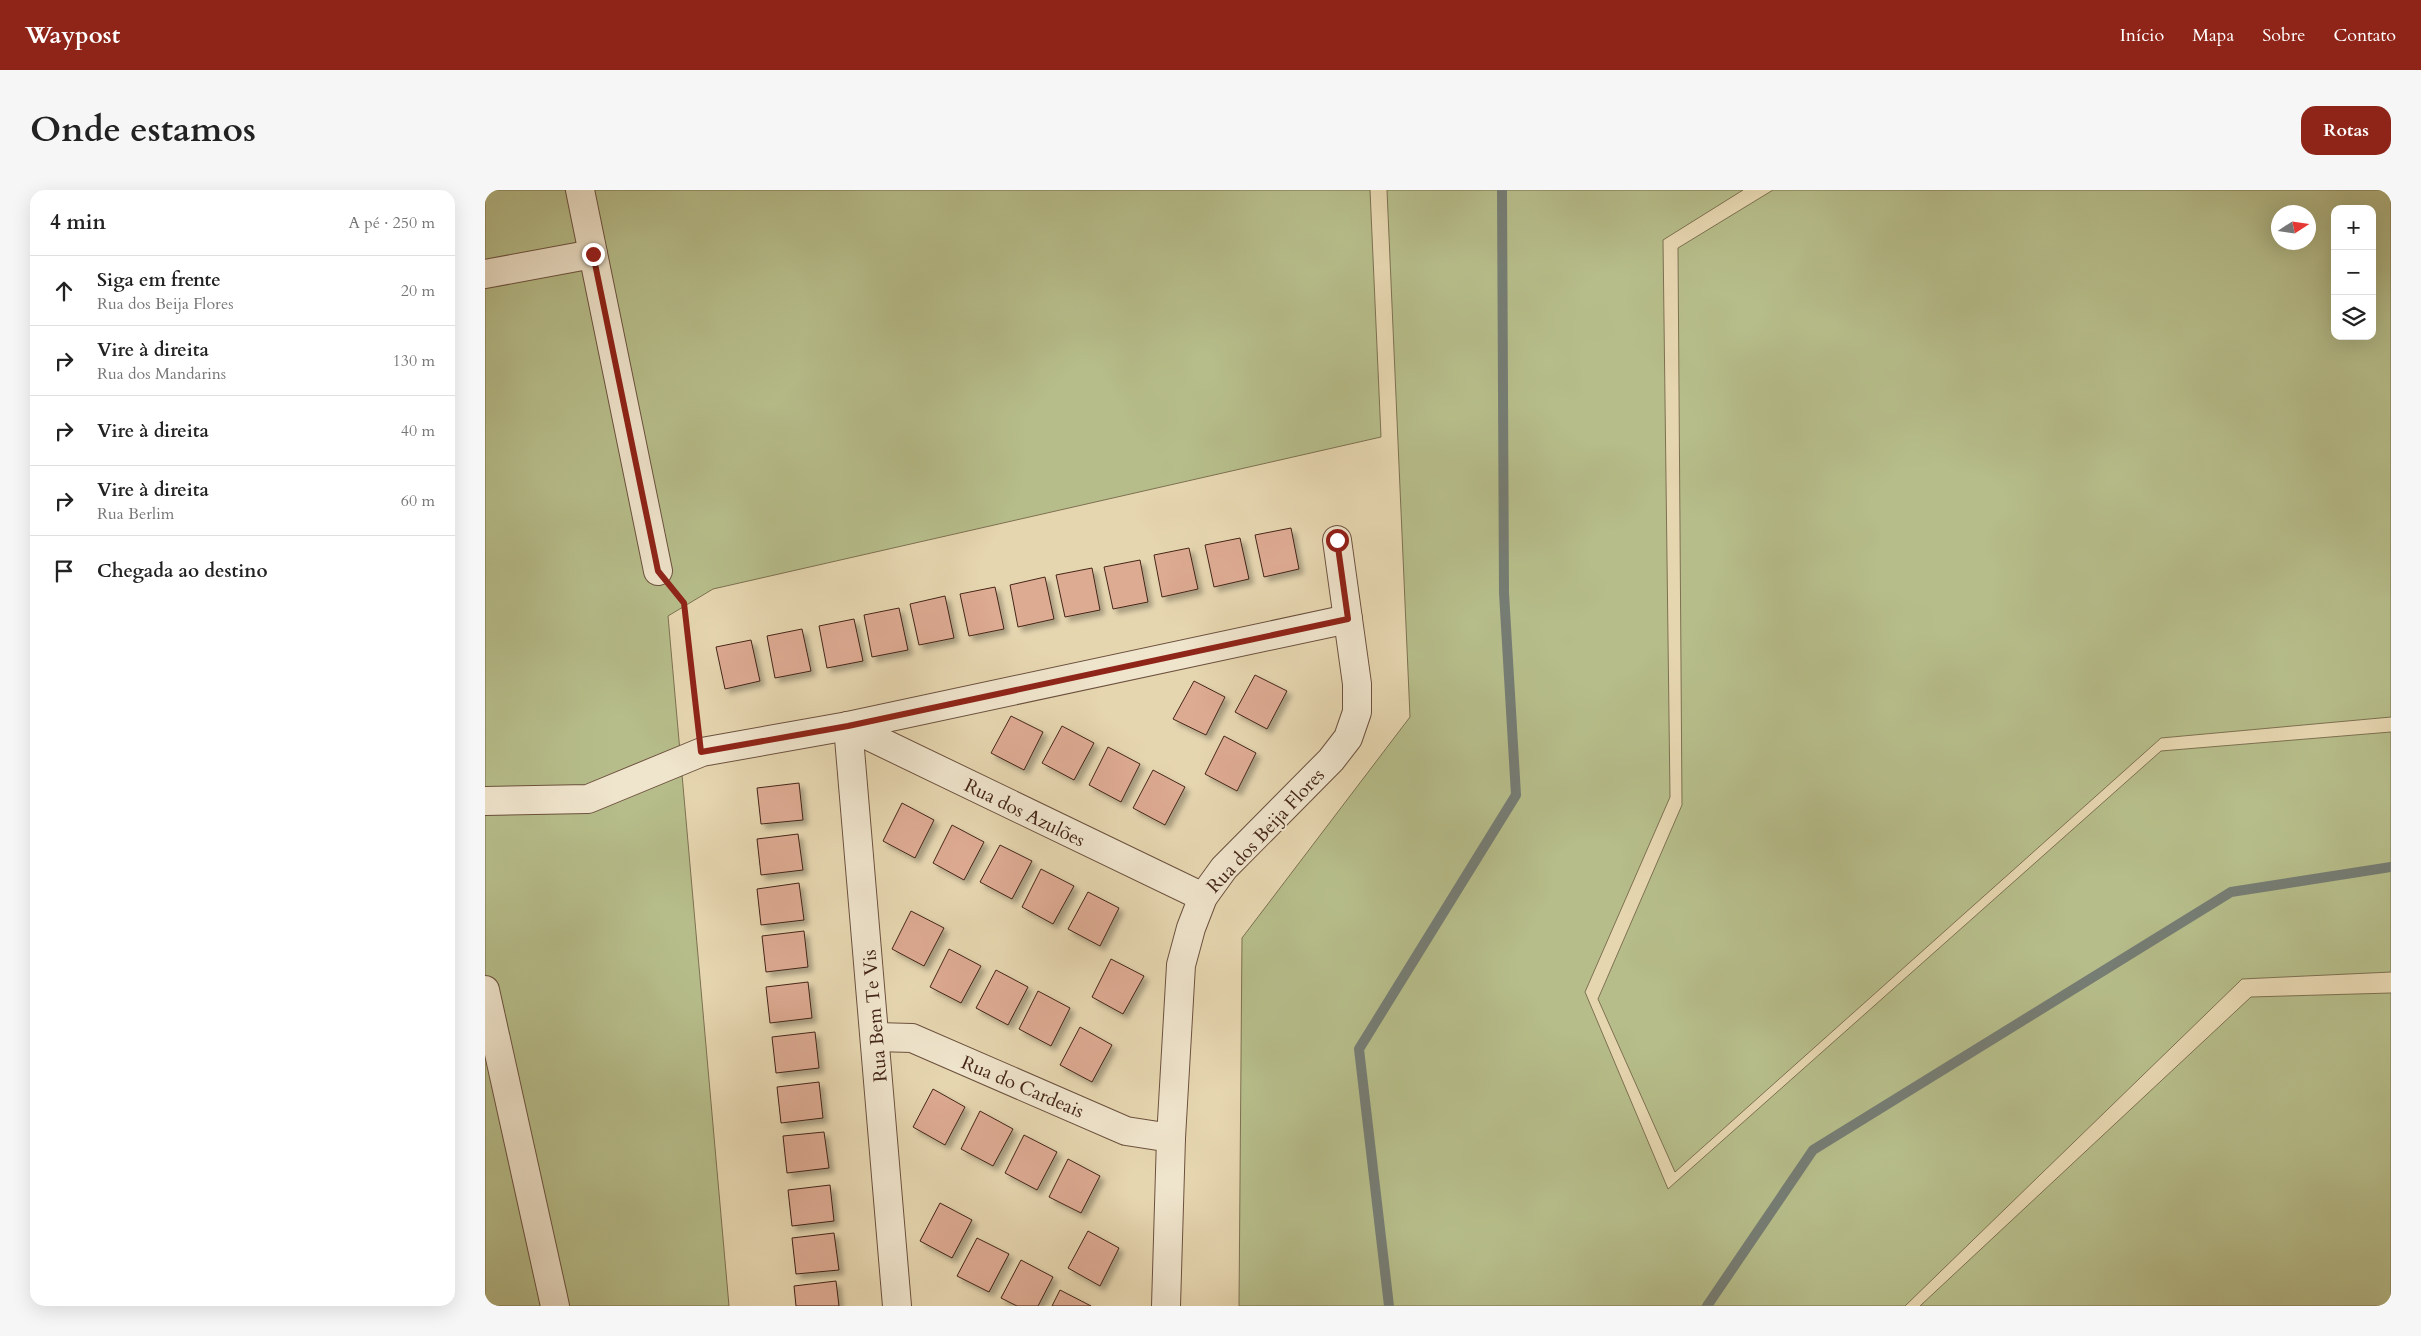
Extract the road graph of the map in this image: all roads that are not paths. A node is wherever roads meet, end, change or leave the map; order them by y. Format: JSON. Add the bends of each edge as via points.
{"nodes":[{"id":1,"x":580,"y":190,"type":"edge"},
{"id":2,"x":593,"y":254,"type":"junction"},
{"id":3,"x":485,"y":274,"type":"edge"},
{"id":4,"x":1337,"y":540,"type":"dead end"},
{"id":5,"x":658,"y":571,"type":"road end"},
{"id":6,"x":1348,"y":619,"type":"junction"},
{"id":7,"x":848,"y":726,"type":"junction"},
{"id":8,"x":485,"y":801,"type":"edge"},
{"id":9,"x":1203,"y":896,"type":"junction"},
{"id":10,"x":485,"y":990,"type":"edge"},
{"id":11,"x":876,"y":1037,"type":"junction"},
{"id":12,"x":1171,"y":1138,"type":"junction"},
{"id":13,"x":555,"y":1306,"type":"edge"},
{"id":14,"x":897,"y":1306,"type":"edge"},
{"id":15,"x":1166,"y":1306,"type":"edge"}],
"edges":[{"from":1,"to":2,"type":"street"},
{"from":2,"to":3,"type":"street"},
{"from":2,"to":5,"type":"street"},
{"from":4,"to":6,"type":"street","name":"Rua dos Beija Flores"},
{"from":6,"to":7,"type":"street"},
{"from":6,"to":9,"type":"street","name":"Rua dos Beija Flores","via":[[1357,684],[1357,712],[1348,738],[1331,760],[1224,868]]},
{"from":7,"to":8,"type":"street","via":[[701,752],[589,799]]},
{"from":7,"to":9,"type":"street","name":"Rua dos Azulões"},
{"from":7,"to":11,"type":"street","name":"Rua Bem Te Vis"},
{"from":9,"to":12,"type":"street","name":"Rua dos Beija Flores","via":[[1181,965]]},
{"from":10,"to":13,"type":"street"},
{"from":11,"to":12,"type":"street","name":"Rua do Cardeais","via":[[912,1038],[1126,1131]]},
{"from":11,"to":14,"type":"street","name":"Rua Bem Te Vis"},
{"from":12,"to":15,"type":"street","name":"Rua dos Beija Flores"}]}
